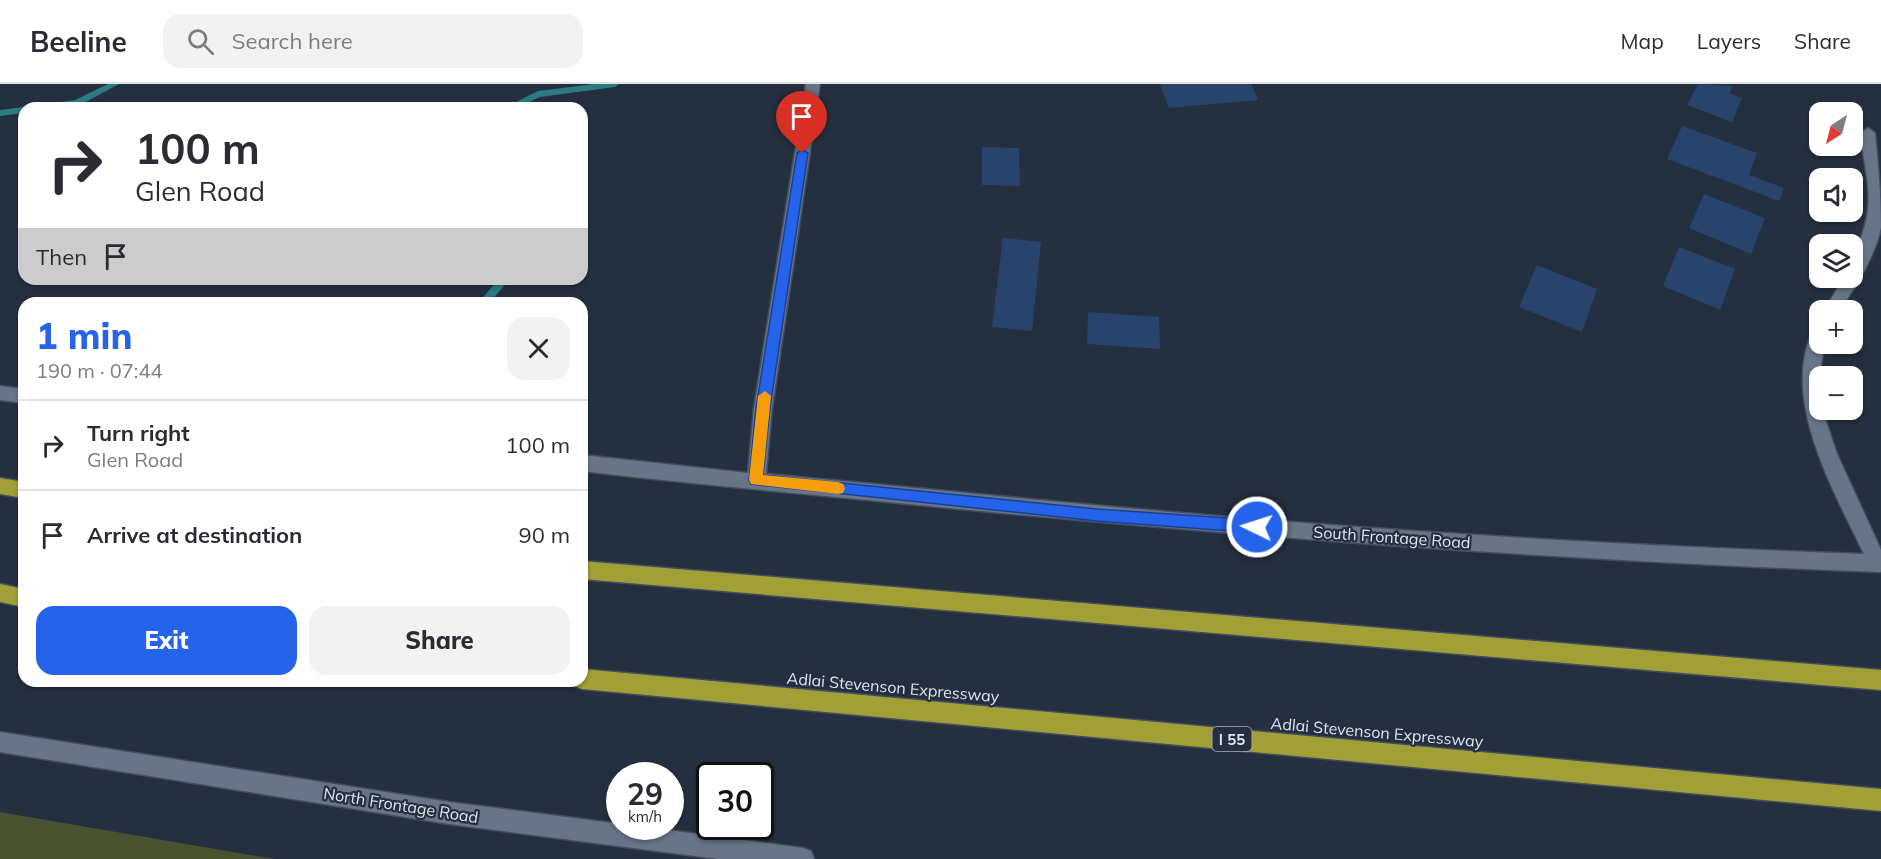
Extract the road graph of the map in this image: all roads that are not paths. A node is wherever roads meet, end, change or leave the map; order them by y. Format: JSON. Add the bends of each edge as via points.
{"nodes":[{"id":1,"x":813,"y":84,"type":"edge"},
{"id":2,"x":1868,"y":133,"type":"dead end"},
{"id":3,"x":1863,"y":255,"type":"edge"},
{"id":4,"x":1813,"y":354,"type":"edge"},
{"id":5,"x":0,"y":393,"type":"edge"},
{"id":6,"x":18,"y":395,"type":"edge"},
{"id":7,"x":588,"y":464,"type":"edge"},
{"id":8,"x":756,"y":480,"type":"junction"},
{"id":9,"x":0,"y":486,"type":"edge"},
{"id":10,"x":18,"y":489,"type":"edge"},
{"id":11,"x":1879,"y":563,"type":"edge"},
{"id":12,"x":588,"y":571,"type":"edge"},
{"id":13,"x":0,"y":593,"type":"edge"},
{"id":14,"x":18,"y":597,"type":"edge"},
{"id":15,"x":588,"y":680,"type":"edge"},
{"id":16,"x":1881,"y":680,"type":"edge"},
{"id":17,"x":0,"y":742,"type":"edge"},
{"id":18,"x":1881,"y":800,"type":"edge"},
{"id":19,"x":803,"y":859,"type":"edge"}],
"edges":[{"from":1,"to":8,"type":"street","via":[[763,408]]},
{"from":2,"to":3,"type":"street","via":[[1876,182],[1876,213]]},
{"from":4,"to":11,"type":"street","via":[[1810,391],[1821,441]]},
{"from":5,"to":6,"type":"street"},
{"from":7,"to":8,"type":"street","name":"South Frontage Road"},
{"from":8,"to":11,"type":"street","name":"South Frontage Road","via":[[1132,518],[1701,558]]},
{"from":9,"to":10,"type":"highway"},
{"from":12,"to":16,"type":"highway"},
{"from":13,"to":14,"type":"highway"},
{"from":15,"to":18,"type":"highway","name":"Adlai Stevenson Expressway","number":"I 55"},
{"from":17,"to":19,"type":"street","name":"North Frontage Road","via":[[449,813]]}]}
